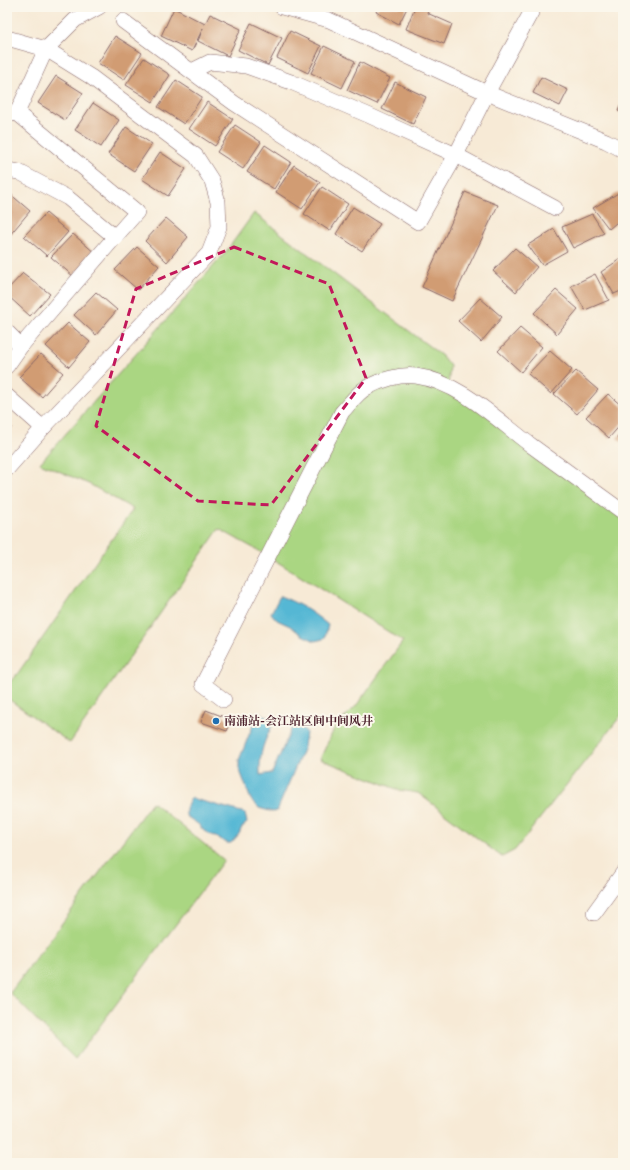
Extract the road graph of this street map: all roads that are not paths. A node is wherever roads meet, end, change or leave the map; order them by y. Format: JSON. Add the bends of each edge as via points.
{"nodes":[{"id":1,"x":99,"y":7,"type":"edge"},
{"id":2,"x":282,"y":7,"type":"edge"},
{"id":3,"x":530,"y":8,"type":"edge"},
{"id":4,"x":123,"y":21,"type":"dead end"},
{"id":5,"x":7,"y":38,"type":"edge"},
{"id":6,"x":46,"y":49,"type":"junction"},
{"id":7,"x":192,"y":71,"type":"junction"},
{"id":8,"x":487,"y":93,"type":"junction"},
{"id":9,"x":12,"y":114,"type":"edge"},
{"id":10,"x":623,"y":150,"type":"edge"},
{"id":11,"x":456,"y":155,"type":"junction"},
{"id":12,"x":7,"y":170,"type":"edge"},
{"id":13,"x":555,"y":208,"type":"dead end"},
{"id":14,"x":115,"y":237,"type":"junction"},
{"id":15,"x":7,"y":332,"type":"edge"},
{"id":16,"x":21,"y":346,"type":"junction"},
{"id":17,"x":7,"y":366,"type":"edge"},
{"id":18,"x":7,"y":396,"type":"edge"},
{"id":19,"x":43,"y":428,"type":"junction"},
{"id":20,"x":7,"y":469,"type":"edge"},
{"id":21,"x":623,"y":512,"type":"edge"},
{"id":22,"x":224,"y":700,"type":"dead end"},
{"id":23,"x":623,"y":873,"type":"edge"},
{"id":24,"x":594,"y":912,"type":"dead end"}],
"edges":[{"from":1,"to":6,"type":"street","via":[[74,20]]},
{"from":2,"to":8,"type":"street","via":[[330,20]]},
{"from":3,"to":8,"type":"street"},
{"from":4,"to":7,"type":"street"},
{"from":5,"to":6,"type":"street"},
{"from":6,"to":9,"type":"street"},
{"from":6,"to":19,"type":"street","via":[[91,77],[196,156],[212,181],[218,202],[219,227],[209,252]]},
{"from":7,"to":11,"type":"street","via":[[210,62],[246,66],[298,85]]},
{"from":7,"to":11,"type":"street","via":[[234,103],[418,222]]},
{"from":8,"to":10,"type":"street"},
{"from":8,"to":11,"type":"street"},
{"from":9,"to":14,"type":"street","via":[[137,212]]},
{"from":11,"to":13,"type":"street"},
{"from":12,"to":14,"type":"street","via":[[19,172],[68,198]]},
{"from":14,"to":16,"type":"street"},
{"from":15,"to":16,"type":"street"},
{"from":16,"to":17,"type":"street"},
{"from":18,"to":19,"type":"street"},
{"from":19,"to":20,"type":"street"},
{"from":21,"to":22,"type":"street","via":[[531,446],[470,398],[439,382],[416,376],[403,376],[365,389],[342,412],[203,684]]},
{"from":23,"to":24,"type":"street"}]}
